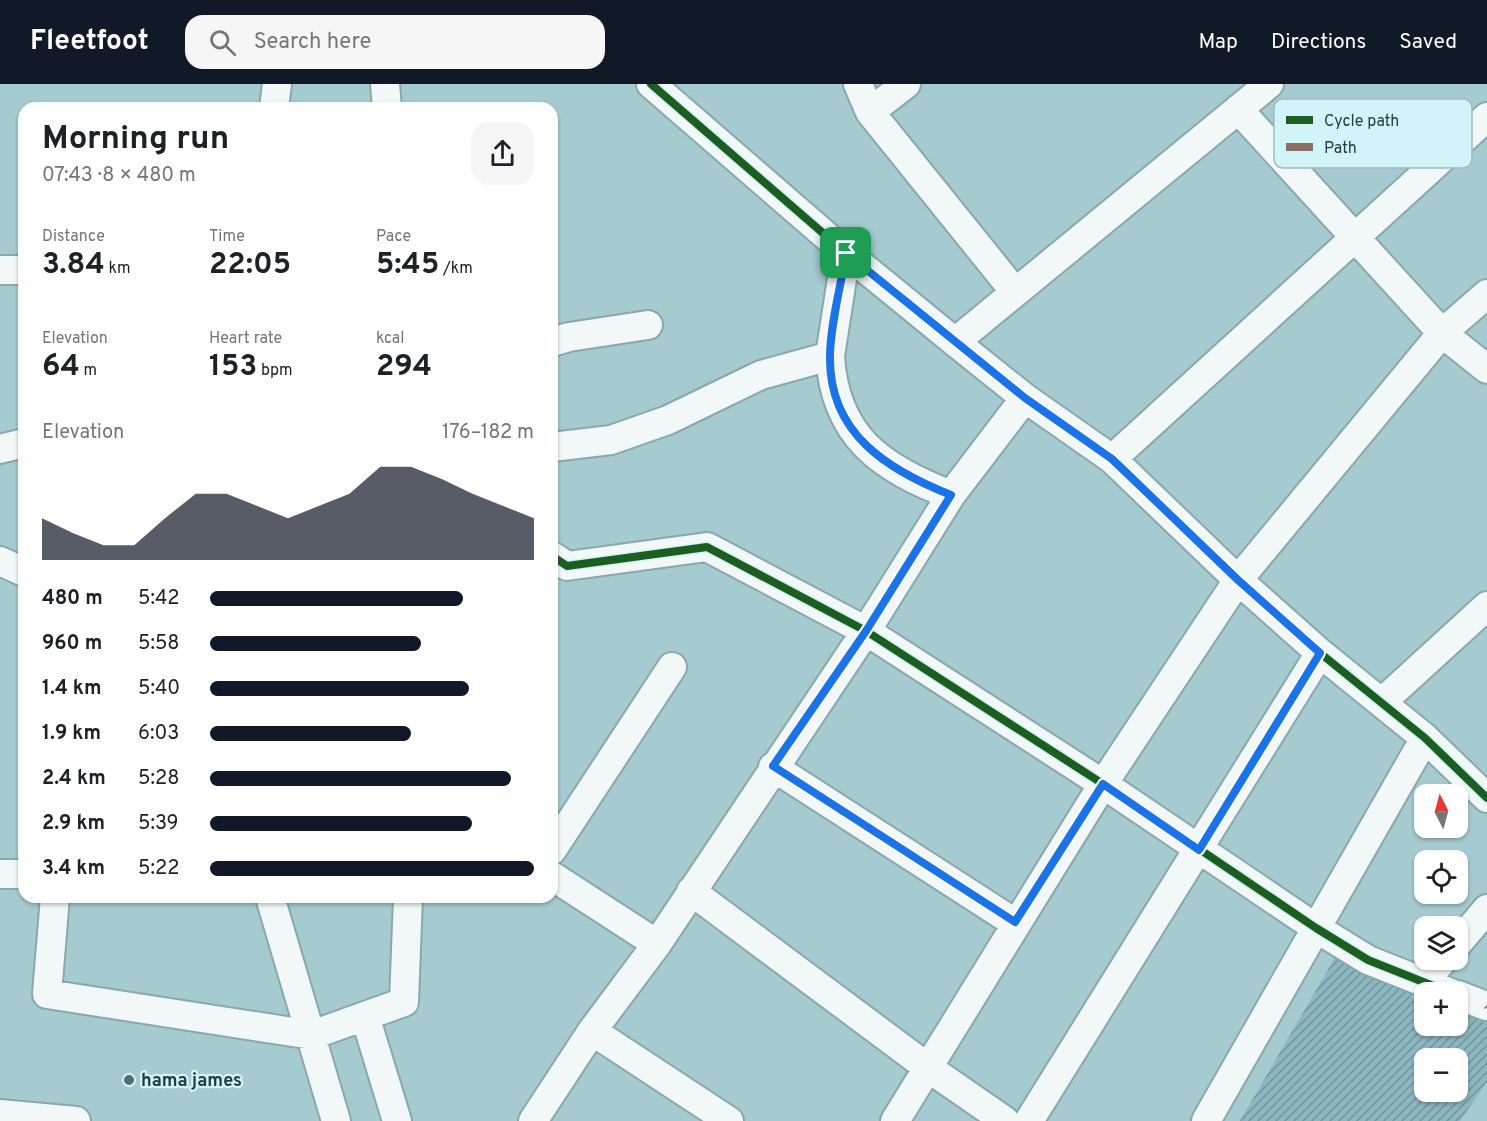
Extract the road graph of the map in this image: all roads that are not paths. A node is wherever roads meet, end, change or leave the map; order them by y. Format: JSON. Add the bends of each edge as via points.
{"nodes":[{"id":1,"x":277,"y":84,"type":"edge"},
{"id":2,"x":385,"y":84,"type":"edge"},
{"id":3,"x":651,"y":84,"type":"edge"},
{"id":4,"x":858,"y":84,"type":"edge"},
{"id":5,"x":906,"y":84,"type":"edge"},
{"id":6,"x":1269,"y":84,"type":"edge"},
{"id":7,"x":275,"y":102,"type":"edge"},
{"id":8,"x":386,"y":102,"type":"edge"},
{"id":9,"x":1238,"y":109,"type":"junction"},
{"id":10,"x":870,"y":112,"type":"junction"},
{"id":11,"x":1487,"y":117,"type":"edge"},
{"id":12,"x":1472,"y":131,"type":"edge"},
{"id":13,"x":1274,"y":149,"type":"edge"},
{"id":14,"x":1292,"y":168,"type":"edge"},
{"id":15,"x":1432,"y":168,"type":"edge"},
{"id":16,"x":1356,"y":239,"type":"junction"},
{"id":17,"x":846,"y":253,"type":"junction"},
{"id":18,"x":0,"y":270,"type":"edge"},
{"id":19,"x":18,"y":270,"type":"edge"},
{"id":20,"x":1015,"y":292,"type":"junction"},
{"id":21,"x":1487,"y":294,"type":"edge"},
{"id":22,"x":648,"y":326,"type":"dead end"},
{"id":23,"x":1442,"y":333,"type":"junction"},
{"id":24,"x":558,"y":340,"type":"edge"},
{"id":25,"x":955,"y":342,"type":"junction"},
{"id":26,"x":830,"y":356,"type":"junction"},
{"id":27,"x":1487,"y":369,"type":"edge"},
{"id":28,"x":1025,"y":398,"type":"junction"},
{"id":29,"x":18,"y":444,"type":"edge"},
{"id":30,"x":558,"y":446,"type":"edge"},
{"id":31,"x":0,"y":449,"type":"edge"},
{"id":32,"x":1112,"y":459,"type":"junction"},
{"id":33,"x":951,"y":495,"type":"junction"},
{"id":34,"x":558,"y":560,"type":"edge"},
{"id":35,"x":0,"y":561,"type":"edge"},
{"id":36,"x":18,"y":569,"type":"edge"},
{"id":37,"x":1238,"y":580,"type":"junction"},
{"id":38,"x":1487,"y":606,"type":"edge"},
{"id":39,"x":866,"y":631,"type":"junction"},
{"id":40,"x":1320,"y":653,"type":"junction"},
{"id":41,"x":672,"y":667,"type":"dead end"},
{"id":42,"x":1382,"y":702,"type":"junction"},
{"id":43,"x":1425,"y":738,"type":"junction"},
{"id":44,"x":773,"y":766,"type":"junction"},
{"id":45,"x":1103,"y":784,"type":"junction"},
{"id":46,"x":1487,"y":798,"type":"edge"},
{"id":47,"x":558,"y":841,"type":"edge"},
{"id":48,"x":1199,"y":850,"type":"junction"},
{"id":49,"x":0,"y":874,"type":"edge"},
{"id":50,"x":18,"y":874,"type":"edge"},
{"id":51,"x":558,"y":880,"type":"edge"},
{"id":52,"x":691,"y":891,"type":"junction"},
{"id":53,"x":55,"y":903,"type":"edge"},
{"id":54,"x":272,"y":903,"type":"edge"},
{"id":55,"x":408,"y":903,"type":"edge"},
{"id":56,"x":1487,"y":909,"type":"edge"},
{"id":57,"x":1015,"y":922,"type":"junction"},
{"id":58,"x":1316,"y":928,"type":"junction"},
{"id":59,"x":1468,"y":931,"type":"edge"},
{"id":60,"x":657,"y":944,"type":"junction"},
{"id":61,"x":1434,"y":970,"type":"edge"},
{"id":62,"x":1421,"y":982,"type":"edge"},
{"id":63,"x":1424,"y":982,"type":"edge"},
{"id":64,"x":1468,"y":1000,"type":"edge"},
{"id":65,"x":1486,"y":1006,"type":"edge"},
{"id":66,"x":364,"y":1016,"type":"junction"},
{"id":67,"x":592,"y":1031,"type":"junction"},
{"id":68,"x":312,"y":1035,"type":"junction"},
{"id":69,"x":927,"y":1067,"type":"junction"},
{"id":70,"x":0,"y":1114,"type":"edge"},
{"id":71,"x":76,"y":1121,"type":"edge"},
{"id":72,"x":336,"y":1121,"type":"edge"},
{"id":73,"x":397,"y":1121,"type":"edge"},
{"id":74,"x":533,"y":1121,"type":"edge"},
{"id":75,"x":729,"y":1121,"type":"edge"},
{"id":76,"x":895,"y":1121,"type":"edge"},
{"id":77,"x":1005,"y":1121,"type":"edge"},
{"id":78,"x":1029,"y":1121,"type":"edge"},
{"id":79,"x":1206,"y":1121,"type":"edge"}],
"edges":[{"from":1,"to":7,"type":"street"},
{"from":2,"to":8,"type":"street"},
{"from":3,"to":17,"type":"street"},
{"from":4,"to":10,"type":"street"},
{"from":5,"to":10,"type":"street"},
{"from":6,"to":9,"type":"street"},
{"from":9,"to":13,"type":"street"},
{"from":9,"to":20,"type":"street"},
{"from":10,"to":20,"type":"street"},
{"from":11,"to":12,"type":"street"},
{"from":14,"to":16,"type":"street"},
{"from":15,"to":16,"type":"street"},
{"from":16,"to":23,"type":"street"},
{"from":16,"to":32,"type":"street"},
{"from":17,"to":25,"type":"street"},
{"from":17,"to":26,"type":"street"},
{"from":18,"to":19,"type":"street"},
{"from":20,"to":25,"type":"street"},
{"from":21,"to":23,"type":"street"},
{"from":22,"to":24,"type":"street"},
{"from":23,"to":27,"type":"street"},
{"from":23,"to":37,"type":"street"},
{"from":25,"to":28,"type":"street"},
{"from":26,"to":30,"type":"street","via":[[761,375],[668,420],[611,440]]},
{"from":26,"to":33,"type":"street","via":[[835,396],[863,443],[897,471]]},
{"from":28,"to":32,"type":"street"},
{"from":28,"to":33,"type":"street"},
{"from":29,"to":31,"type":"street"},
{"from":32,"to":37,"type":"street"},
{"from":33,"to":39,"type":"street"},
{"from":34,"to":39,"type":"street","via":[[567,566],[706,547]]},
{"from":35,"to":36,"type":"street"},
{"from":37,"to":40,"type":"street"},
{"from":37,"to":45,"type":"street"},
{"from":38,"to":42,"type":"street"},
{"from":39,"to":44,"type":"street"},
{"from":39,"to":45,"type":"street"},
{"from":40,"to":42,"type":"street"},
{"from":40,"to":48,"type":"street"},
{"from":41,"to":47,"type":"street"},
{"from":42,"to":43,"type":"street"},
{"from":43,"to":46,"type":"street"},
{"from":43,"to":58,"type":"street"},
{"from":44,"to":52,"type":"street"},
{"from":44,"to":57,"type":"street"},
{"from":45,"to":48,"type":"street"},
{"from":45,"to":57,"type":"street"},
{"from":48,"to":58,"type":"street"},
{"from":48,"to":78,"type":"street"},
{"from":49,"to":50,"type":"street"},
{"from":51,"to":60,"type":"street"},
{"from":52,"to":60,"type":"street"},
{"from":52,"to":69,"type":"street"},
{"from":53,"to":68,"type":"street","via":[[47,994]]},
{"from":54,"to":68,"type":"street"},
{"from":55,"to":66,"type":"street","via":[[404,1002]]},
{"from":56,"to":59,"type":"street"},
{"from":57,"to":69,"type":"street"},
{"from":58,"to":62,"type":"street","via":[[1368,960]]},
{"from":58,"to":79,"type":"street"},
{"from":60,"to":67,"type":"street"},
{"from":61,"to":63,"type":"street"},
{"from":64,"to":65,"type":"street"},
{"from":66,"to":68,"type":"street"},
{"from":66,"to":73,"type":"street"},
{"from":67,"to":74,"type":"street"},
{"from":67,"to":75,"type":"street"},
{"from":68,"to":72,"type":"street"},
{"from":69,"to":76,"type":"street"},
{"from":69,"to":77,"type":"street"},
{"from":70,"to":71,"type":"street"}]}
